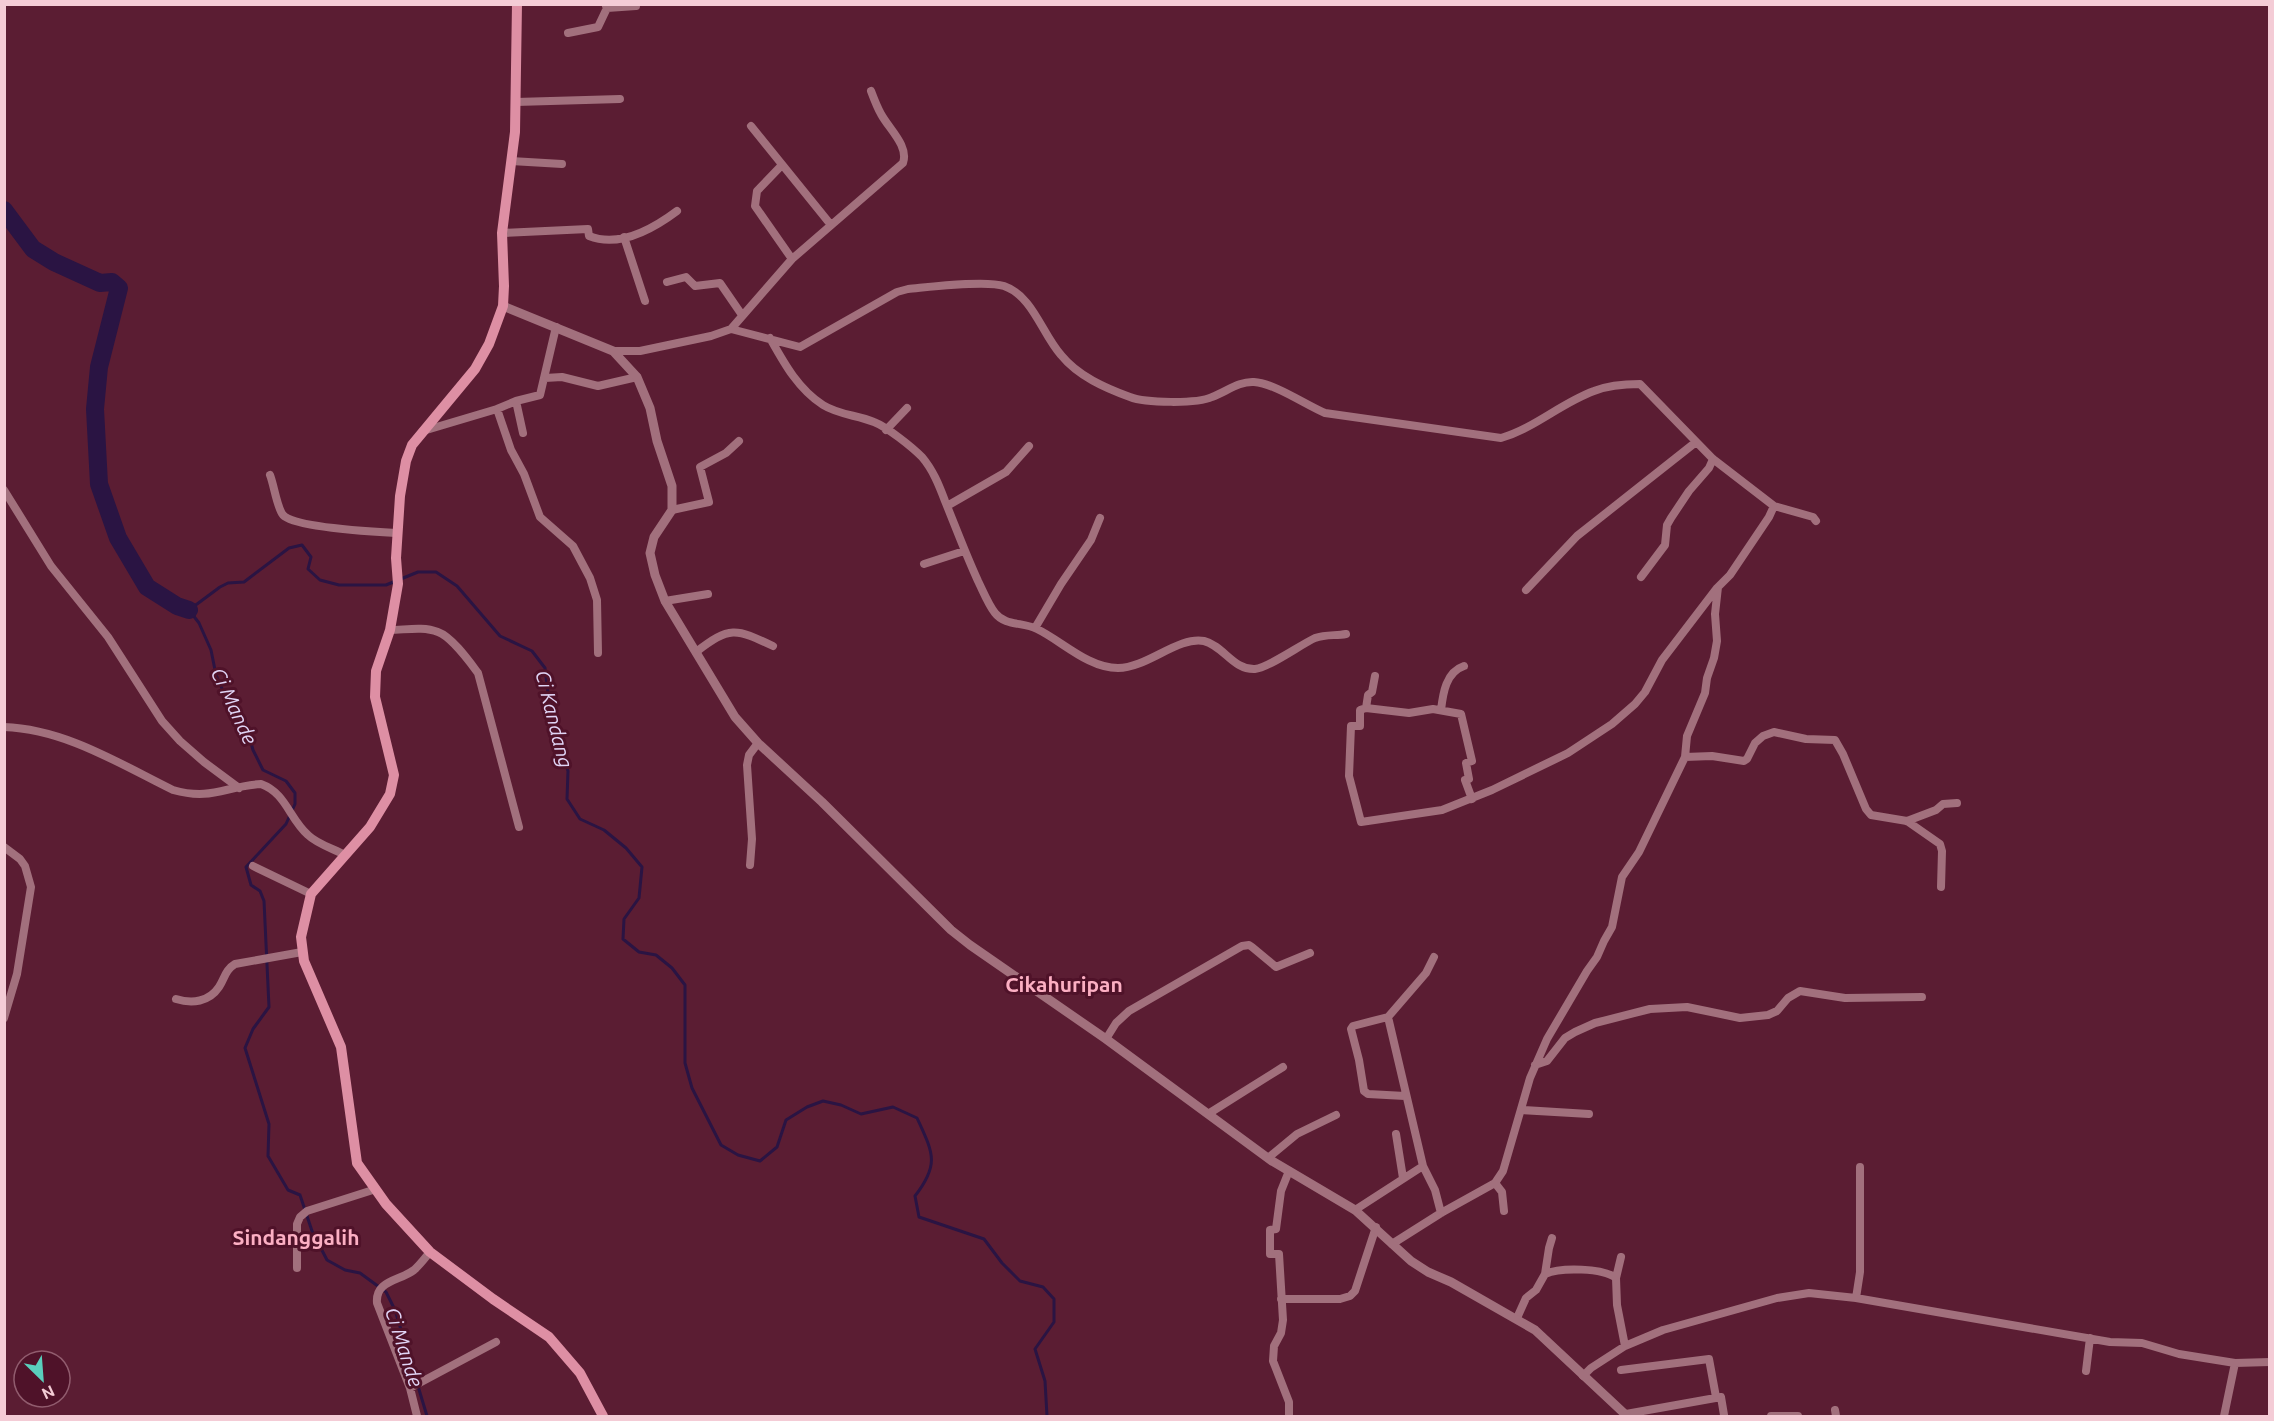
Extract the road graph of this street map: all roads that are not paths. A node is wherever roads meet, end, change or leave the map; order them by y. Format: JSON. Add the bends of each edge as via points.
{"nodes":[{"id":1,"x":517,"y":4,"type":"edge"},
{"id":2,"x":606,"y":6,"type":"edge"},
{"id":3,"x":636,"y":6,"type":"edge"},
{"id":4,"x":568,"y":33,"type":"dead end"},
{"id":5,"x":871,"y":91,"type":"dead end"},
{"id":6,"x":620,"y":99,"type":"dead end"},
{"id":7,"x":516,"y":102,"type":"junction"},
{"id":8,"x":751,"y":126,"type":"dead end"},
{"id":9,"x":511,"y":161,"type":"junction"},
{"id":10,"x":562,"y":164,"type":"dead end"},
{"id":11,"x":781,"y":166,"type":"junction"},
{"id":12,"x":677,"y":211,"type":"dead end"},
{"id":13,"x":831,"y":225,"type":"junction"},
{"id":14,"x":502,"y":233,"type":"junction"},
{"id":15,"x":624,"y":237,"type":"junction"},
{"id":16,"x":792,"y":259,"type":"junction"},
{"id":17,"x":667,"y":282,"type":"dead end"},
{"id":18,"x":645,"y":301,"type":"dead end"},
{"id":19,"x":502,"y":306,"type":"junction"},
{"id":20,"x":742,"y":315,"type":"junction"},
{"id":21,"x":556,"y":327,"type":"junction"},
{"id":22,"x":731,"y":329,"type":"junction"},
{"id":23,"x":770,"y":338,"type":"junction"},
{"id":24,"x":613,"y":351,"type":"junction"},
{"id":25,"x":637,"y":377,"type":"junction"},
{"id":26,"x":545,"y":378,"type":"junction"},
{"id":27,"x":516,"y":401,"type":"junction"},
{"id":28,"x":907,"y":408,"type":"dead end"},
{"id":29,"x":497,"y":409,"type":"junction"},
{"id":30,"x":886,"y":429,"type":"junction"},
{"id":31,"x":422,"y":432,"type":"junction"},
{"id":32,"x":523,"y":433,"type":"dead end"},
{"id":33,"x":739,"y":441,"type":"dead end"},
{"id":34,"x":1696,"y":442,"type":"junction"},
{"id":35,"x":1029,"y":446,"type":"dead end"},
{"id":36,"x":1713,"y":459,"type":"junction"},
{"id":37,"x":270,"y":475,"type":"dead end"},
{"id":38,"x":4,"y":490,"type":"edge"},
{"id":39,"x":947,"y":506,"type":"junction"},
{"id":40,"x":1774,"y":506,"type":"junction"},
{"id":41,"x":672,"y":510,"type":"junction"},
{"id":42,"x":1100,"y":518,"type":"dead end"},
{"id":43,"x":1816,"y":521,"type":"dead end"},
{"id":44,"x":398,"y":533,"type":"junction"},
{"id":45,"x":964,"y":551,"type":"junction"},
{"id":46,"x":924,"y":564,"type":"dead end"},
{"id":47,"x":1641,"y":577,"type":"dead end"},
{"id":48,"x":1718,"y":587,"type":"junction"},
{"id":49,"x":1526,"y":590,"type":"dead end"},
{"id":50,"x":708,"y":594,"type":"dead end"},
{"id":51,"x":665,"y":601,"type":"junction"},
{"id":52,"x":1035,"y":628,"type":"junction"},
{"id":53,"x":390,"y":630,"type":"junction"},
{"id":54,"x":1347,"y":634,"type":"dead end"},
{"id":55,"x":773,"y":646,"type":"dead end"},
{"id":56,"x":696,"y":652,"type":"junction"},
{"id":57,"x":598,"y":653,"type":"dead end"},
{"id":58,"x":1464,"y":666,"type":"dead end"},
{"id":59,"x":1375,"y":676,"type":"dead end"},
{"id":60,"x":1366,"y":708,"type":"junction"},
{"id":61,"x":1441,"y":710,"type":"junction"},
{"id":62,"x":4,"y":727,"type":"edge"},
{"id":63,"x":758,"y":743,"type":"junction"},
{"id":64,"x":1685,"y":757,"type":"junction"},
{"id":65,"x":239,"y":788,"type":"junction"},
{"id":66,"x":1472,"y":799,"type":"junction"},
{"id":67,"x":1957,"y":803,"type":"dead end"},
{"id":68,"x":1907,"y":821,"type":"junction"},
{"id":69,"x":519,"y":827,"type":"dead end"},
{"id":70,"x":4,"y":847,"type":"edge"},
{"id":71,"x":345,"y":855,"type":"junction"},
{"id":72,"x":253,"y":866,"type":"dead end"},
{"id":73,"x":750,"y":866,"type":"dead end"},
{"id":74,"x":1941,"y":887,"type":"dead end"},
{"id":75,"x":311,"y":894,"type":"junction"},
{"id":76,"x":302,"y":952,"type":"junction"},
{"id":77,"x":1310,"y":953,"type":"dead end"},
{"id":78,"x":1434,"y":957,"type":"dead end"},
{"id":79,"x":1922,"y":997,"type":"dead end"},
{"id":80,"x":176,"y":999,"type":"dead end"},
{"id":81,"x":1388,"y":1017,"type":"junction"},
{"id":82,"x":4,"y":1018,"type":"edge"},
{"id":83,"x":1106,"y":1039,"type":"junction"},
{"id":84,"x":1535,"y":1065,"type":"junction"},
{"id":85,"x":1282,"y":1067,"type":"dead end"},
{"id":86,"x":1405,"y":1096,"type":"junction"},
{"id":87,"x":1522,"y":1110,"type":"junction"},
{"id":88,"x":1208,"y":1114,"type":"junction"},
{"id":89,"x":1589,"y":1114,"type":"dead end"},
{"id":90,"x":1336,"y":1115,"type":"dead end"},
{"id":91,"x":1395,"y":1134,"type":"dead end"},
{"id":92,"x":1268,"y":1158,"type":"junction"},
{"id":93,"x":1424,"y":1166,"type":"junction"},
{"id":94,"x":1860,"y":1167,"type":"dead end"},
{"id":95,"x":1289,"y":1171,"type":"junction"},
{"id":96,"x":1403,"y":1178,"type":"junction"},
{"id":97,"x":1495,"y":1184,"type":"junction"},
{"id":98,"x":376,"y":1189,"type":"junction"},
{"id":99,"x":1355,"y":1210,"type":"junction"},
{"id":100,"x":1504,"y":1211,"type":"dead end"},
{"id":101,"x":1441,"y":1213,"type":"junction"},
{"id":102,"x":1376,"y":1227,"type":"junction"},
{"id":103,"x":1552,"y":1238,"type":"dead end"},
{"id":104,"x":1392,"y":1244,"type":"junction"},
{"id":105,"x":430,"y":1252,"type":"junction"},
{"id":106,"x":1621,"y":1257,"type":"dead end"},
{"id":107,"x":297,"y":1268,"type":"dead end"},
{"id":108,"x":1545,"y":1274,"type":"junction"},
{"id":109,"x":1617,"y":1278,"type":"junction"},
{"id":110,"x":1856,"y":1298,"type":"junction"},
{"id":111,"x":1281,"y":1299,"type":"junction"},
{"id":112,"x":1517,"y":1318,"type":"junction"},
{"id":113,"x":2090,"y":1338,"type":"junction"},
{"id":114,"x":496,"y":1342,"type":"dead end"},
{"id":115,"x":1625,"y":1346,"type":"junction"},
{"id":116,"x":2270,"y":1362,"type":"edge"},
{"id":117,"x":2235,"y":1363,"type":"junction"},
{"id":118,"x":1621,"y":1370,"type":"dead end"},
{"id":119,"x":2086,"y":1371,"type":"dead end"},
{"id":120,"x":1583,"y":1376,"type":"junction"},
{"id":121,"x":415,"y":1385,"type":"junction"},
{"id":122,"x":1716,"y":1397,"type":"junction"},
{"id":123,"x":1627,"y":1415,"type":"edge"},
{"id":124,"x":1724,"y":1415,"type":"dead end"},
{"id":125,"x":417,"y":1416,"type":"edge"},
{"id":126,"x":603,"y":1416,"type":"edge"},
{"id":127,"x":1289,"y":1416,"type":"edge"},
{"id":128,"x":1771,"y":1416,"type":"edge"},
{"id":129,"x":1798,"y":1416,"type":"edge"},
{"id":130,"x":2224,"y":1416,"type":"edge"}],
"edges":[{"from":1,"to":7,"type":"main road"},
{"from":2,"to":3,"type":"street"},
{"from":2,"to":4,"type":"street","via":[[598,27]]},
{"from":5,"to":13,"type":"street","via":[[899,141],[905,156],[903,163]]},
{"from":6,"to":7,"type":"street"},
{"from":7,"to":9,"type":"main road"},
{"from":8,"to":11,"type":"street"},
{"from":9,"to":10,"type":"street"},
{"from":9,"to":14,"type":"main road"},
{"from":11,"to":13,"type":"street"},
{"from":11,"to":16,"type":"street","via":[[757,191],[755,207]]},
{"from":12,"to":15,"type":"street","via":[[657,225]]},
{"from":13,"to":16,"type":"street"},
{"from":14,"to":15,"type":"street","via":[[588,229],[589,236],[600,240]]},
{"from":14,"to":19,"type":"main road"},
{"from":15,"to":18,"type":"street"},
{"from":16,"to":20,"type":"street"},
{"from":17,"to":20,"type":"street","via":[[686,277],[695,286],[720,283]]},
{"from":19,"to":21,"type":"street"},
{"from":19,"to":31,"type":"main road","via":[[489,344],[475,369]]},
{"from":20,"to":22,"type":"street"},
{"from":21,"to":24,"type":"street"},
{"from":21,"to":26,"type":"street"},
{"from":22,"to":23,"type":"street"},
{"from":22,"to":24,"type":"street","via":[[640,351]]},
{"from":23,"to":30,"type":"street","via":[[792,375],[822,405]]},
{"from":23,"to":34,"type":"street","via":[[802,346],[908,289],[1002,285],[1021,297],[1071,366],[1133,399],[1192,402],[1245,382],[1255,382],[1325,413],[1501,438],[1593,391],[1640,384]]},
{"from":24,"to":25,"type":"street"},
{"from":25,"to":26,"type":"street","via":[[598,386],[562,377]]},
{"from":25,"to":41,"type":"street","via":[[672,486]]},
{"from":26,"to":27,"type":"street","via":[[540,395]]},
{"from":27,"to":29,"type":"street"},
{"from":27,"to":32,"type":"street"},
{"from":28,"to":30,"type":"street"},
{"from":29,"to":31,"type":"street"},
{"from":29,"to":57,"type":"street","via":[[540,517],[573,546],[590,578],[597,600]]},
{"from":30,"to":39,"type":"street","via":[[920,455],[934,474]]},
{"from":31,"to":44,"type":"main road","via":[[406,461]]},
{"from":33,"to":41,"type":"street","via":[[700,467],[709,502]]},
{"from":34,"to":36,"type":"street"},
{"from":34,"to":49,"type":"street","via":[[1577,536]]},
{"from":35,"to":39,"type":"street","via":[[1006,472]]},
{"from":36,"to":40,"type":"street"},
{"from":36,"to":47,"type":"street","via":[[1671,518],[1665,545]]},
{"from":37,"to":44,"type":"street","via":[[280,509],[289,519],[360,532]]},
{"from":38,"to":65,"type":"street","via":[[51,566],[108,637],[162,721],[204,762]]},
{"from":39,"to":45,"type":"street"},
{"from":40,"to":43,"type":"street"},
{"from":40,"to":48,"type":"street","via":[[1730,575]]},
{"from":41,"to":51,"type":"street","via":[[654,537],[650,553]]},
{"from":42,"to":52,"type":"street","via":[[1091,540]]},
{"from":44,"to":53,"type":"main road","via":[[398,584]]},
{"from":45,"to":46,"type":"street"},
{"from":45,"to":52,"type":"street","via":[[996,614]]},
{"from":48,"to":64,"type":"street","via":[[1714,658],[1687,736]]},
{"from":48,"to":66,"type":"street","via":[[1662,660],[1645,692],[1623,715],[1568,753]]},
{"from":50,"to":51,"type":"street"},
{"from":51,"to":56,"type":"street"},
{"from":52,"to":54,"type":"street","via":[[1088,659],[1119,668],[1198,641],[1220,650],[1245,668],[1257,669],[1317,637]]},
{"from":53,"to":69,"type":"street","via":[[440,632],[478,673]]},
{"from":53,"to":71,"type":"main road","via":[[376,671],[375,697],[394,775],[392,787],[375,820]]},
{"from":55,"to":56,"type":"street","via":[[746,633],[724,633]]},
{"from":56,"to":63,"type":"street","via":[[735,717]]},
{"from":58,"to":61,"type":"street","via":[[1456,668],[1449,677]]},
{"from":59,"to":60,"type":"street"},
{"from":60,"to":61,"type":"street"},
{"from":60,"to":66,"type":"street","via":[[1360,710],[1360,726],[1351,726],[1349,760],[1360,822],[1442,810]]},
{"from":61,"to":66,"type":"street","via":[[1461,714],[1472,761],[1466,763],[1469,779],[1465,780]]},
{"from":62,"to":65,"type":"street","via":[[40,732],[93,750],[186,794],[207,795]]},
{"from":63,"to":73,"type":"street","via":[[747,765]]},
{"from":63,"to":83,"type":"street","via":[[951,930],[1001,969]]},
{"from":64,"to":68,"type":"street","via":[[1744,761],[1763,736],[1774,732],[1835,740],[1866,809],[1871,814]]},
{"from":64,"to":84,"type":"street","via":[[1639,852],[1622,877],[1612,927]]},
{"from":65,"to":71,"type":"street","via":[[261,784],[269,787],[282,798],[309,836]]},
{"from":67,"to":68,"type":"street","via":[[1943,804]]},
{"from":68,"to":74,"type":"street","via":[[1940,844]]},
{"from":70,"to":82,"type":"street","via":[[20,859],[31,887],[17,974]]},
{"from":71,"to":75,"type":"main road"},
{"from":72,"to":75,"type":"street"},
{"from":75,"to":76,"type":"main road","via":[[301,937]]},
{"from":76,"to":80,"type":"street","via":[[232,965],[209,997],[196,1002]]},
{"from":76,"to":98,"type":"main road","via":[[341,1047],[354,1154]]},
{"from":77,"to":83,"type":"street","via":[[1276,967],[1252,947],[1242,946],[1129,1011]]},
{"from":78,"to":81,"type":"street","via":[[1426,973]]},
{"from":79,"to":84,"type":"street","via":[[1845,998],[1800,991],[1777,1011],[1740,1018],[1687,1007],[1650,1009],[1575,1032],[1565,1038],[1548,1061]]},
{"from":81,"to":86,"type":"street"},
{"from":81,"to":86,"type":"street","via":[[1351,1029],[1362,1086],[1368,1094]]},
{"from":83,"to":88,"type":"street"},
{"from":84,"to":87,"type":"street"},
{"from":85,"to":88,"type":"street"},
{"from":86,"to":93,"type":"street"},
{"from":87,"to":89,"type":"street"},
{"from":87,"to":97,"type":"street","via":[[1503,1171]]},
{"from":88,"to":92,"type":"street"},
{"from":90,"to":92,"type":"street","via":[[1297,1134]]},
{"from":91,"to":96,"type":"street"},
{"from":92,"to":95,"type":"street"},
{"from":93,"to":96,"type":"street"},
{"from":93,"to":101,"type":"street"},
{"from":94,"to":110,"type":"street","via":[[1860,1272]]},
{"from":95,"to":99,"type":"street"},
{"from":95,"to":111,"type":"street","via":[[1281,1191],[1276,1229],[1270,1230],[1270,1254],[1279,1254]]},
{"from":96,"to":99,"type":"street"},
{"from":97,"to":100,"type":"street","via":[[1502,1192]]},
{"from":97,"to":101,"type":"street"},
{"from":98,"to":105,"type":"main road"},
{"from":98,"to":107,"type":"street","via":[[304,1213],[297,1224]]},
{"from":99,"to":102,"type":"street"},
{"from":101,"to":104,"type":"street"},
{"from":102,"to":104,"type":"street"},
{"from":102,"to":111,"type":"street","via":[[1350,1296]]},
{"from":103,"to":108,"type":"street"},
{"from":104,"to":112,"type":"street","via":[[1428,1272]]},
{"from":105,"to":121,"type":"street","via":[[411,1273],[381,1288],[377,1303]]},
{"from":105,"to":126,"type":"main road","via":[[549,1337],[580,1373]]},
{"from":106,"to":109,"type":"street"},
{"from":108,"to":109,"type":"street","via":[[1600,1271]]},
{"from":108,"to":112,"type":"street","via":[[1526,1298]]},
{"from":109,"to":115,"type":"street","via":[[1617,1305]]},
{"from":110,"to":113,"type":"street"},
{"from":110,"to":115,"type":"street","via":[[1809,1293],[1777,1298],[1663,1330]]},
{"from":111,"to":127,"type":"street","via":[[1283,1320],[1273,1362],[1289,1402]]},
{"from":112,"to":120,"type":"street","via":[[1550,1342]]},
{"from":113,"to":117,"type":"street","via":[[2142,1343]]},
{"from":113,"to":119,"type":"street"},
{"from":114,"to":121,"type":"street"},
{"from":115,"to":120,"type":"street"},
{"from":116,"to":117,"type":"street"},
{"from":117,"to":130,"type":"street"},
{"from":118,"to":122,"type":"street","via":[[1709,1359]]},
{"from":120,"to":123,"type":"street"},
{"from":121,"to":125,"type":"street"},
{"from":122,"to":123,"type":"street"},
{"from":122,"to":124,"type":"street","via":[[1721,1397]]},
{"from":128,"to":129,"type":"street"}]}
